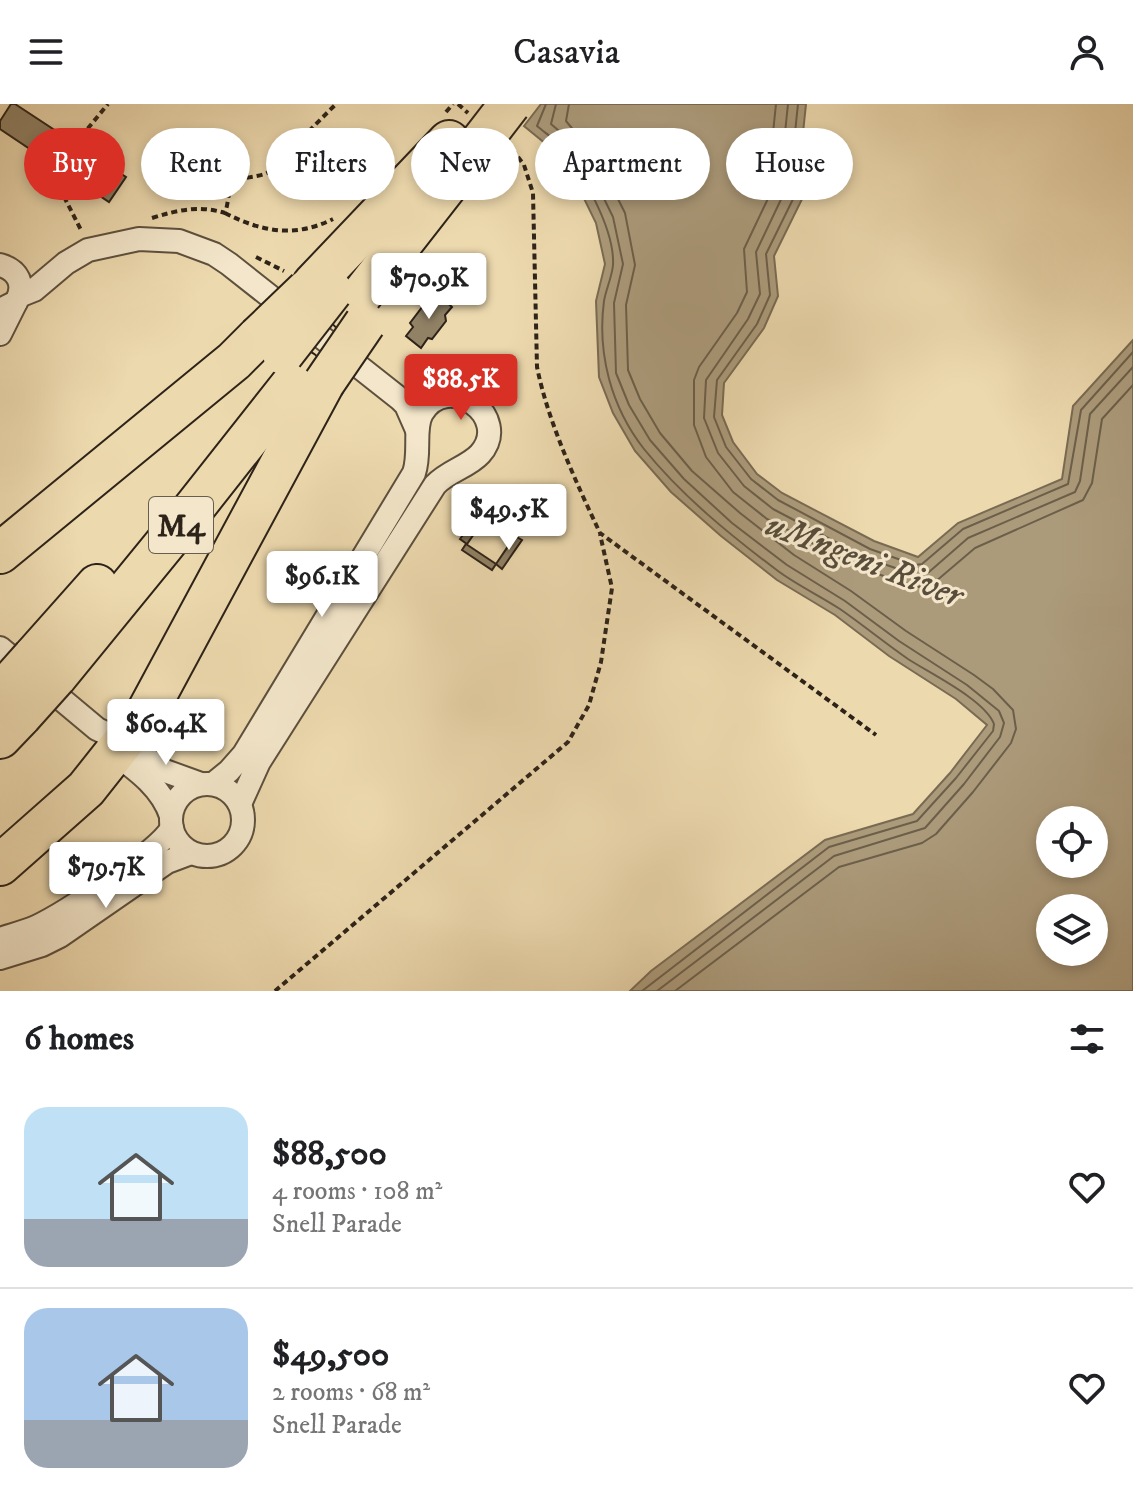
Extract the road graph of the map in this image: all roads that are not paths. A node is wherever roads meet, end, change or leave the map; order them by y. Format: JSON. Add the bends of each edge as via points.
{"nodes":[{"id":1,"x":418,"y":200,"type":"edge"},
{"id":2,"x":0,"y":265,"type":"edge"},
{"id":3,"x":340,"y":302,"type":"junction"},
{"id":4,"x":12,"y":303,"type":"edge"},
{"id":5,"x":0,"y":334,"type":"edge"},
{"id":6,"x":292,"y":361,"type":"junction"},
{"id":7,"x":417,"y":430,"type":"junction"},
{"id":8,"x":0,"y":553,"type":"edge"},
{"id":9,"x":30,"y":661,"type":"edge"},
{"id":10,"x":7,"y":716,"type":"edge"},
{"id":11,"x":111,"y":741,"type":"junction"},
{"id":12,"x":207,"y":784,"type":"junction"},
{"id":13,"x":240,"y":804,"type":"junction"},
{"id":14,"x":171,"y":822,"type":"junction"},
{"id":15,"x":191,"y":853,"type":"junction"},
{"id":16,"x":0,"y":865,"type":"edge"},
{"id":17,"x":0,"y":939,"type":"edge"},
{"id":18,"x":0,"y":958,"type":"edge"}],
"edges":[{"from":1,"to":3,"type":"highway","number":"M4"},
{"from":2,"to":4,"type":"street","via":[[20,282]]},
{"from":3,"to":6,"type":"highway","number":"M4"},
{"from":3,"to":6,"type":"highway","bridge":true},
{"from":4,"to":5,"type":"street"},
{"from":4,"to":7,"type":"street","via":[[88,250],[161,238],[196,246],[214,254],[400,399]]},
{"from":6,"to":8,"type":"highway","via":[[234,361]]},
{"from":6,"to":9,"type":"highway","number":"M4","via":[[190,513]]},
{"from":6,"to":11,"type":"highway","via":[[147,712]]},
{"from":7,"to":12,"type":"street","via":[[414,473],[244,754]]},
{"from":7,"to":13,"type":"street","via":[[429,405],[448,395],[478,406],[488,425],[479,455],[435,485],[259,762]]},
{"from":9,"to":10,"type":"highway","number":"M4","bridge":true},
{"from":9,"to":11,"type":"street"},
{"from":11,"to":12,"type":"street","via":[[165,771]]},
{"from":11,"to":14,"type":"street","via":[[167,804]]},
{"from":11,"to":16,"type":"highway","via":[[86,789]]},
{"from":12,"to":13,"type":"street","via":[[233,795]]},
{"from":12,"to":14,"type":"street","via":[[181,795]]},
{"from":13,"to":15,"type":"street","via":[[243,829],[237,841],[217,855]]},
{"from":14,"to":15,"type":"street"},
{"from":14,"to":17,"type":"street","via":[[158,845],[67,910]]},
{"from":15,"to":18,"type":"street","via":[[167,862],[60,936]]}]}
